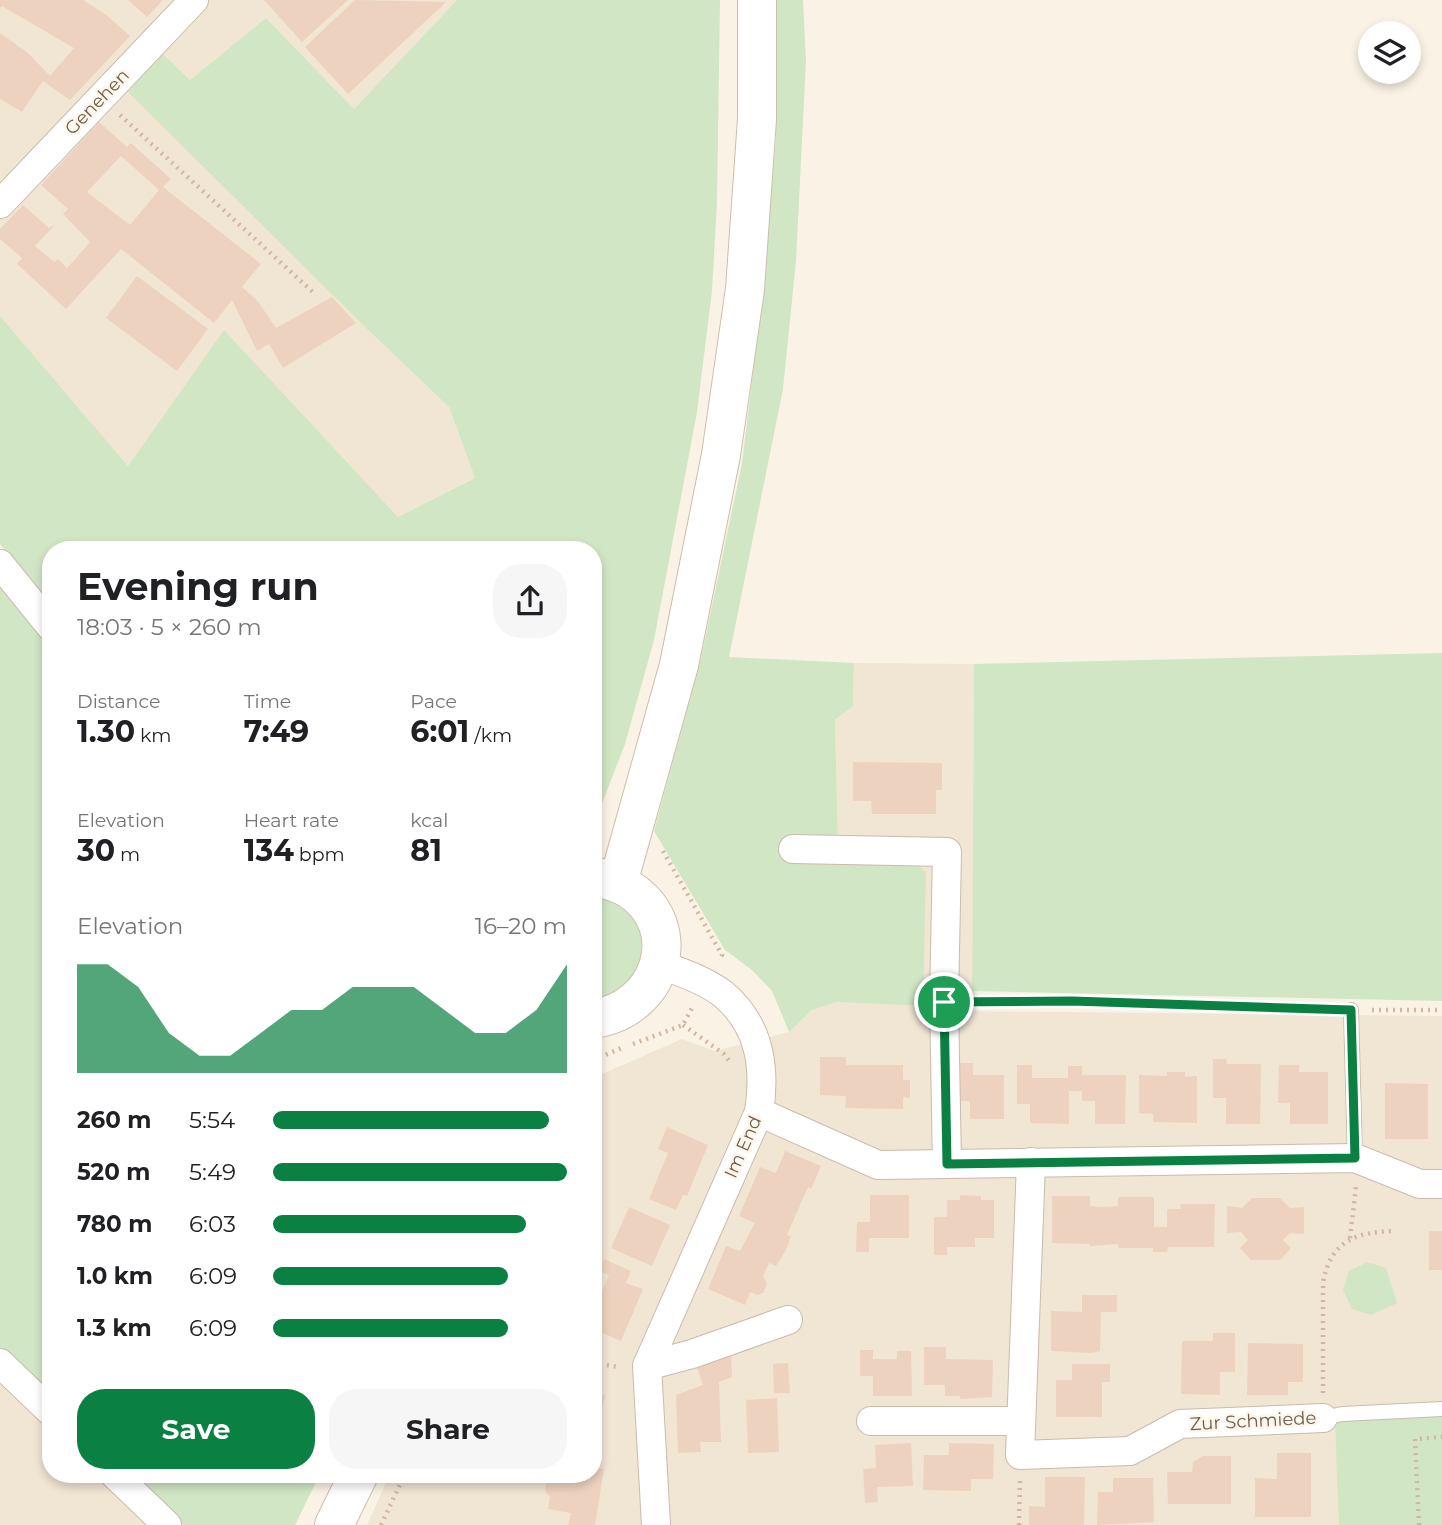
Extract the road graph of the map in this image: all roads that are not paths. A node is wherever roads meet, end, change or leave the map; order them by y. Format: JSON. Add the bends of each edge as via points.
{"nodes":[{"id":1,"x":194,"y":0,"type":"edge"},
{"id":2,"x":757,"y":0,"type":"edge"},
{"id":3,"x":0,"y":204,"type":"edge"},
{"id":4,"x":0,"y":564,"type":"edge"},
{"id":5,"x":42,"y":616,"type":"edge"},
{"id":6,"x":793,"y":849,"type":"dead end"},
{"id":7,"x":605,"y":879,"type":"edge"},
{"id":8,"x":659,"y":964,"type":"junction"},
{"id":9,"x":1351,"y":1010,"type":"road end"},
{"id":10,"x":602,"y":1018,"type":"edge"},
{"id":11,"x":759,"y":1112,"type":"junction"},
{"id":12,"x":1355,"y":1158,"type":"junction"},
{"id":13,"x":1031,"y":1162,"type":"junction"},
{"id":14,"x":947,"y":1164,"type":"junction"},
{"id":15,"x":1442,"y":1184,"type":"edge"},
{"id":16,"x":788,"y":1320,"type":"dead end"},
{"id":17,"x":0,"y":1363,"type":"edge"},
{"id":18,"x":647,"y":1366,"type":"junction"},
{"id":19,"x":42,"y":1403,"type":"edge"},
{"id":20,"x":1442,"y":1409,"type":"edge"},
{"id":21,"x":1323,"y":1418,"type":"joint"},
{"id":22,"x":871,"y":1421,"type":"dead end"},
{"id":23,"x":1021,"y":1421,"type":"junction"},
{"id":24,"x":123,"y":1483,"type":"edge"},
{"id":25,"x":355,"y":1483,"type":"edge"},
{"id":26,"x":167,"y":1525,"type":"edge"},
{"id":27,"x":334,"y":1525,"type":"edge"},
{"id":28,"x":656,"y":1525,"type":"edge"}],
"edges":[{"from":1,"to":3,"type":"street","name":"Genehen"},
{"from":2,"to":7,"type":"street","via":[[757,119],[745,289],[721,455],[679,665]]},
{"from":4,"to":5,"type":"street"},
{"from":6,"to":14,"type":"street","via":[[947,852]]},
{"from":7,"to":8,"type":"street","via":[[643,901],[654,916]]},
{"from":8,"to":10,"type":"street","via":[[648,990],[632,1006]]},
{"from":8,"to":11,"type":"street","name":"Im End","via":[[723,995],[751,1029],[764,1081]]},
{"from":9,"to":12,"type":"lane"},
{"from":11,"to":14,"type":"street","via":[[878,1165]]},
{"from":11,"to":18,"type":"street","name":"Im End"},
{"from":12,"to":13,"type":"street"},
{"from":12,"to":15,"type":"street","via":[[1420,1184]]},
{"from":13,"to":14,"type":"street"},
{"from":13,"to":23,"type":"street"},
{"from":16,"to":18,"type":"street"},
{"from":17,"to":19,"type":"street"},
{"from":18,"to":28,"type":"street","name":"Im End"},
{"from":20,"to":21,"type":"lane","name":"Zur Schmiede"},
{"from":21,"to":23,"type":"street","name":"Zur Schmiede","via":[[1180,1424],[1129,1451],[1020,1455]]},
{"from":22,"to":23,"type":"street"},
{"from":24,"to":26,"type":"street"},
{"from":25,"to":27,"type":"street"}]}
